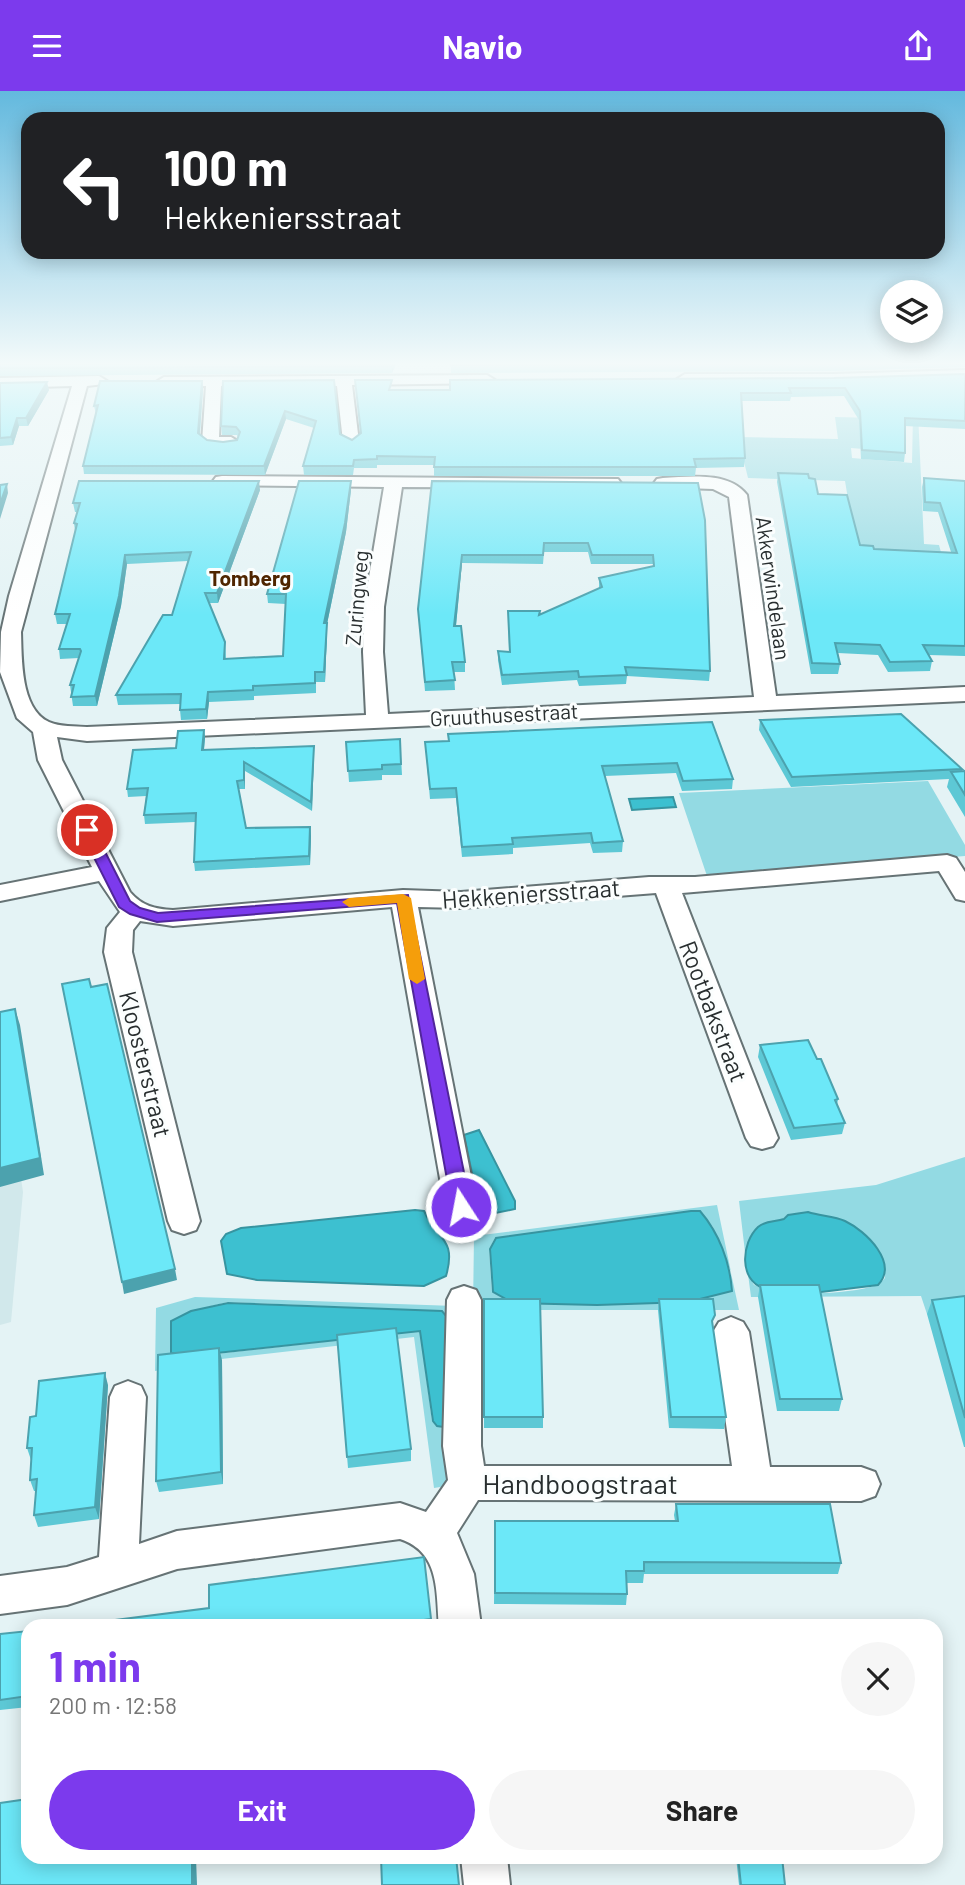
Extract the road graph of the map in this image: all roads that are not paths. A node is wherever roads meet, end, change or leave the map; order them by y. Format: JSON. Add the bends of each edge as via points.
{"nodes":[{"id":1,"x":67,"y":448,"type":"edge"},
{"id":2,"x":394,"y":481,"type":"junction"},
{"id":3,"x":204,"y":482,"type":"edge"},
{"id":4,"x":965,"y":694,"type":"edge"},
{"id":5,"x":766,"y":702,"type":"junction"},
{"id":6,"x":377,"y":719,"type":"junction"},
{"id":7,"x":44,"y":729,"type":"junction"},
{"id":8,"x":107,"y":872,"type":"junction"},
{"id":9,"x":666,"y":884,"type":"junction"},
{"id":10,"x":965,"y":893,"type":"edge"},
{"id":11,"x":0,"y":894,"type":"edge"},
{"id":12,"x":403,"y":898,"type":"junction"},
{"id":13,"x":135,"y":911,"type":"junction"},
{"id":14,"x":762,"y":1138,"type":"dead end"},
{"id":15,"x":461,"y":1207,"type":"dead end"},
{"id":16,"x":184,"y":1221,"type":"dead end"},
{"id":17,"x":464,"y":1300,"type":"dead end"},
{"id":18,"x":731,"y":1332,"type":"dead end"},
{"id":19,"x":128,"y":1397,"type":"dead end"},
{"id":20,"x":468,"y":1483,"type":"junction"},
{"id":21,"x":754,"y":1484,"type":"junction"},
{"id":22,"x":861,"y":1484,"type":"dead end"},
{"id":23,"x":433,"y":1534,"type":"junction"},
{"id":24,"x":118,"y":1571,"type":"junction"},
{"id":25,"x":0,"y":1595,"type":"edge"},
{"id":26,"x":459,"y":1619,"type":"edge"},
{"id":27,"x":485,"y":1864,"type":"edge"},
{"id":28,"x":487,"y":1885,"type":"edge"}],
"edges":[{"from":1,"to":7,"type":"street","via":[[11,632],[11,672],[17,694],[24,713]]},
{"from":2,"to":3,"type":"street","name":"Akkerwindelaan"},
{"from":2,"to":5,"type":"street","name":"Akkerwindelaan","via":[[712,484],[729,488],[738,495]]},
{"from":2,"to":6,"type":"street","name":"Zuringweg","via":[[374,607]]},
{"from":4,"to":5,"type":"street","name":"Gruuthusestraat"},
{"from":5,"to":6,"type":"street","name":"Gruuthusestraat"},
{"from":6,"to":7,"type":"street","name":"Gruuthusestraat","via":[[74,734]]},
{"from":7,"to":8,"type":"street","via":[[50,760]]},
{"from":8,"to":11,"type":"street"},
{"from":8,"to":13,"type":"street","via":[[124,904]]},
{"from":9,"to":10,"type":"street","name":"Hekkeniersstraat","via":[[947,863]]},
{"from":9,"to":12,"type":"street","name":"Hekkeniersstraat","via":[[500,898]]},
{"from":9,"to":14,"type":"street","name":"Rootbakstraat"},
{"from":12,"to":13,"type":"street","name":"Hekkeniersstraat","via":[[173,918]]},
{"from":12,"to":15,"type":"street"},
{"from":13,"to":16,"type":"street","name":"Kloosterstraat","via":[[120,928],[118,953]]},
{"from":17,"to":20,"type":"street","via":[[463,1446]]},
{"from":18,"to":21,"type":"street"},
{"from":19,"to":24,"type":"street"},
{"from":20,"to":21,"type":"street","name":"Handboogstraat"},
{"from":20,"to":23,"type":"street","name":"Handboogstraat"},
{"from":21,"to":22,"type":"street","name":"Handboogstraat"},
{"from":23,"to":24,"type":"street","via":[[400,1521],[177,1550]]},
{"from":23,"to":26,"type":"street","via":[[453,1560]]},
{"from":24,"to":25,"type":"street","via":[[67,1585]]},
{"from":27,"to":28,"type":"street"}]}
